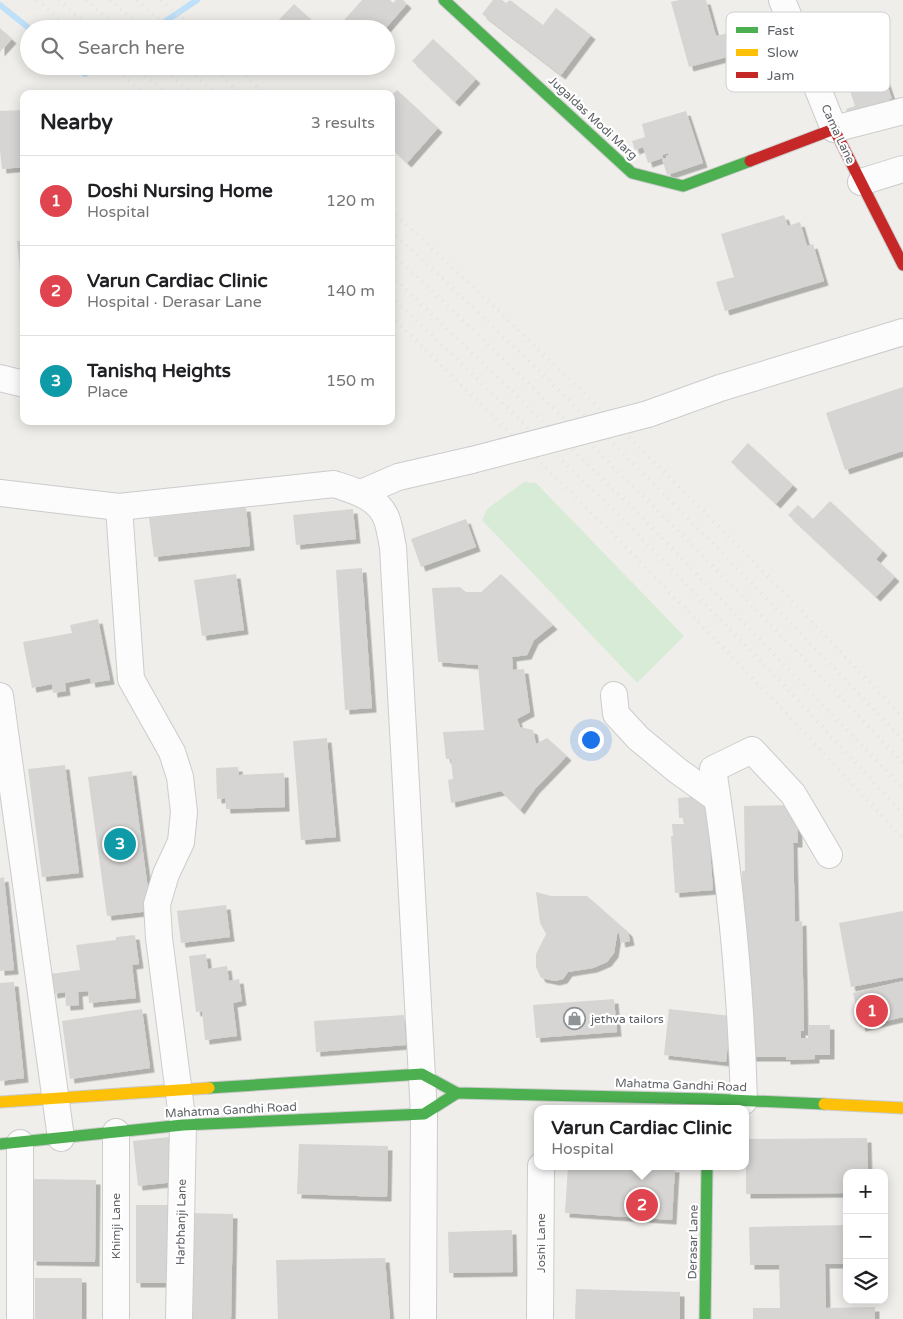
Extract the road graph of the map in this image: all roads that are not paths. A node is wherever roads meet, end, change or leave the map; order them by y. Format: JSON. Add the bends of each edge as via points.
{"nodes":[{"id":1,"x":444,"y":0,"type":"edge"},
{"id":2,"x":782,"y":0,"type":"edge"},
{"id":3,"x":787,"y":12,"type":"edge"},
{"id":4,"x":819,"y":92,"type":"edge"},
{"id":5,"x":903,"y":111,"type":"edge"},
{"id":6,"x":834,"y":129,"type":"junction"},
{"id":7,"x":903,"y":169,"type":"edge"},
{"id":8,"x":861,"y":182,"type":"junction"},
{"id":9,"x":903,"y":264,"type":"edge"},
{"id":10,"x":903,"y":332,"type":"edge"},
{"id":11,"x":0,"y":378,"type":"edge"},
{"id":12,"x":20,"y":383,"type":"edge"},
{"id":13,"x":0,"y":493,"type":"edge"},
{"id":14,"x":361,"y":493,"type":"junction"},
{"id":15,"x":119,"y":507,"type":"junction"},
{"id":16,"x":614,"y":695,"type":"dead end"},
{"id":17,"x":0,"y":696,"type":"edge"},
{"id":18,"x":717,"y":799,"type":"junction"},
{"id":19,"x":829,"y":855,"type":"dead end"},
{"id":20,"x":422,"y":1074,"type":"junction"},
{"id":21,"x":178,"y":1090,"type":"junction"},
{"id":22,"x":457,"y":1093,"type":"junction"},
{"id":23,"x":56,"y":1098,"type":"junction"},
{"id":24,"x":744,"y":1101,"type":"junction"},
{"id":25,"x":0,"y":1102,"type":"edge"},
{"id":26,"x":541,"y":1102,"type":"edge"},
{"id":27,"x":708,"y":1104,"type":"edge"},
{"id":28,"x":903,"y":1108,"type":"edge"},
{"id":29,"x":424,"y":1114,"type":"junction"},
{"id":30,"x":183,"y":1125,"type":"junction"},
{"id":31,"x":116,"y":1132,"type":"junction"},
{"id":32,"x":61,"y":1138,"type":"junction"},
{"id":33,"x":10,"y":1143,"type":"edge"},
{"id":34,"x":541,"y":1170,"type":"edge"},
{"id":35,"x":707,"y":1170,"type":"edge"},
{"id":36,"x":20,"y":1319,"type":"edge"},
{"id":37,"x":116,"y":1319,"type":"edge"},
{"id":38,"x":179,"y":1319,"type":"edge"},
{"id":39,"x":423,"y":1319,"type":"edge"},
{"id":40,"x":540,"y":1319,"type":"edge"},
{"id":41,"x":705,"y":1319,"type":"edge"}],
"edges":[{"from":1,"to":6,"type":"street","name":"Jugaldas Modi Marg","via":[[632,173],[683,186]]},
{"from":2,"to":3,"type":"street","name":"Cama Lane"},
{"from":4,"to":6,"type":"street","name":"Cama Lane"},
{"from":5,"to":6,"type":"street"},
{"from":6,"to":8,"type":"street","name":"Cama Lane"},
{"from":7,"to":8,"type":"street"},
{"from":8,"to":9,"type":"street","name":"Cama Lane"},
{"from":10,"to":14,"type":"street","bridge":true,"via":[[720,388],[648,414],[398,477]]},
{"from":11,"to":12,"type":"street"},
{"from":13,"to":15,"type":"street"},
{"from":14,"to":15,"type":"street","via":[[334,484]]},
{"from":14,"to":20,"type":"street","via":[[376,503],[386,518],[393,547]]},
{"from":15,"to":21,"type":"street","name":"Harbhanji Lane","via":[[131,679],[172,752],[180,777],[184,812],[181,842],[157,904],[158,938]]},
{"from":16,"to":18,"type":"street","via":[[616,714],[638,738]]},
{"from":17,"to":23,"type":"street"},
{"from":18,"to":19,"type":"street","via":[[713,770],[752,750],[792,794]]},
{"from":18,"to":24,"type":"street","via":[[732,924]]},
{"from":20,"to":21,"type":"street","name":"Mahatma Gandhi Road","via":[[372,1082]]},
{"from":20,"to":22,"type":"street","name":"Mahatma Gandhi Road"},
{"from":20,"to":29,"type":"street"},
{"from":21,"to":23,"type":"street","name":"Mahatma Gandhi Road"},
{"from":21,"to":30,"type":"street","name":"Harbhanji Lane"},
{"from":22,"to":26,"type":"street","name":"Mahatma Gandhi Road"},
{"from":22,"to":29,"type":"street"},
{"from":23,"to":25,"type":"street","name":"Mahatma Gandhi Road"},
{"from":23,"to":32,"type":"street"},
{"from":24,"to":27,"type":"street","name":"Mahatma Gandhi Road"},
{"from":24,"to":28,"type":"street","name":"Mahatma Gandhi Road"},
{"from":26,"to":27,"type":"street","name":"Mahatma Gandhi Road"},
{"from":29,"to":30,"type":"street","name":"Mahatma Gandhi Road","via":[[322,1114]]},
{"from":29,"to":39,"type":"street"},
{"from":30,"to":31,"type":"street","name":"Mahatma Gandhi Road"},
{"from":30,"to":38,"type":"street","name":"Harbhanji Lane"},
{"from":31,"to":32,"type":"street","name":"Mahatma Gandhi Road"},
{"from":31,"to":37,"type":"street","name":"Khimji Lane"},
{"from":32,"to":33,"type":"street","name":"Mahatma Gandhi Road"},
{"from":33,"to":36,"type":"street"},
{"from":34,"to":40,"type":"street","name":"Joshi Lane"},
{"from":35,"to":41,"type":"street","name":"Derasar Lane"}]}
